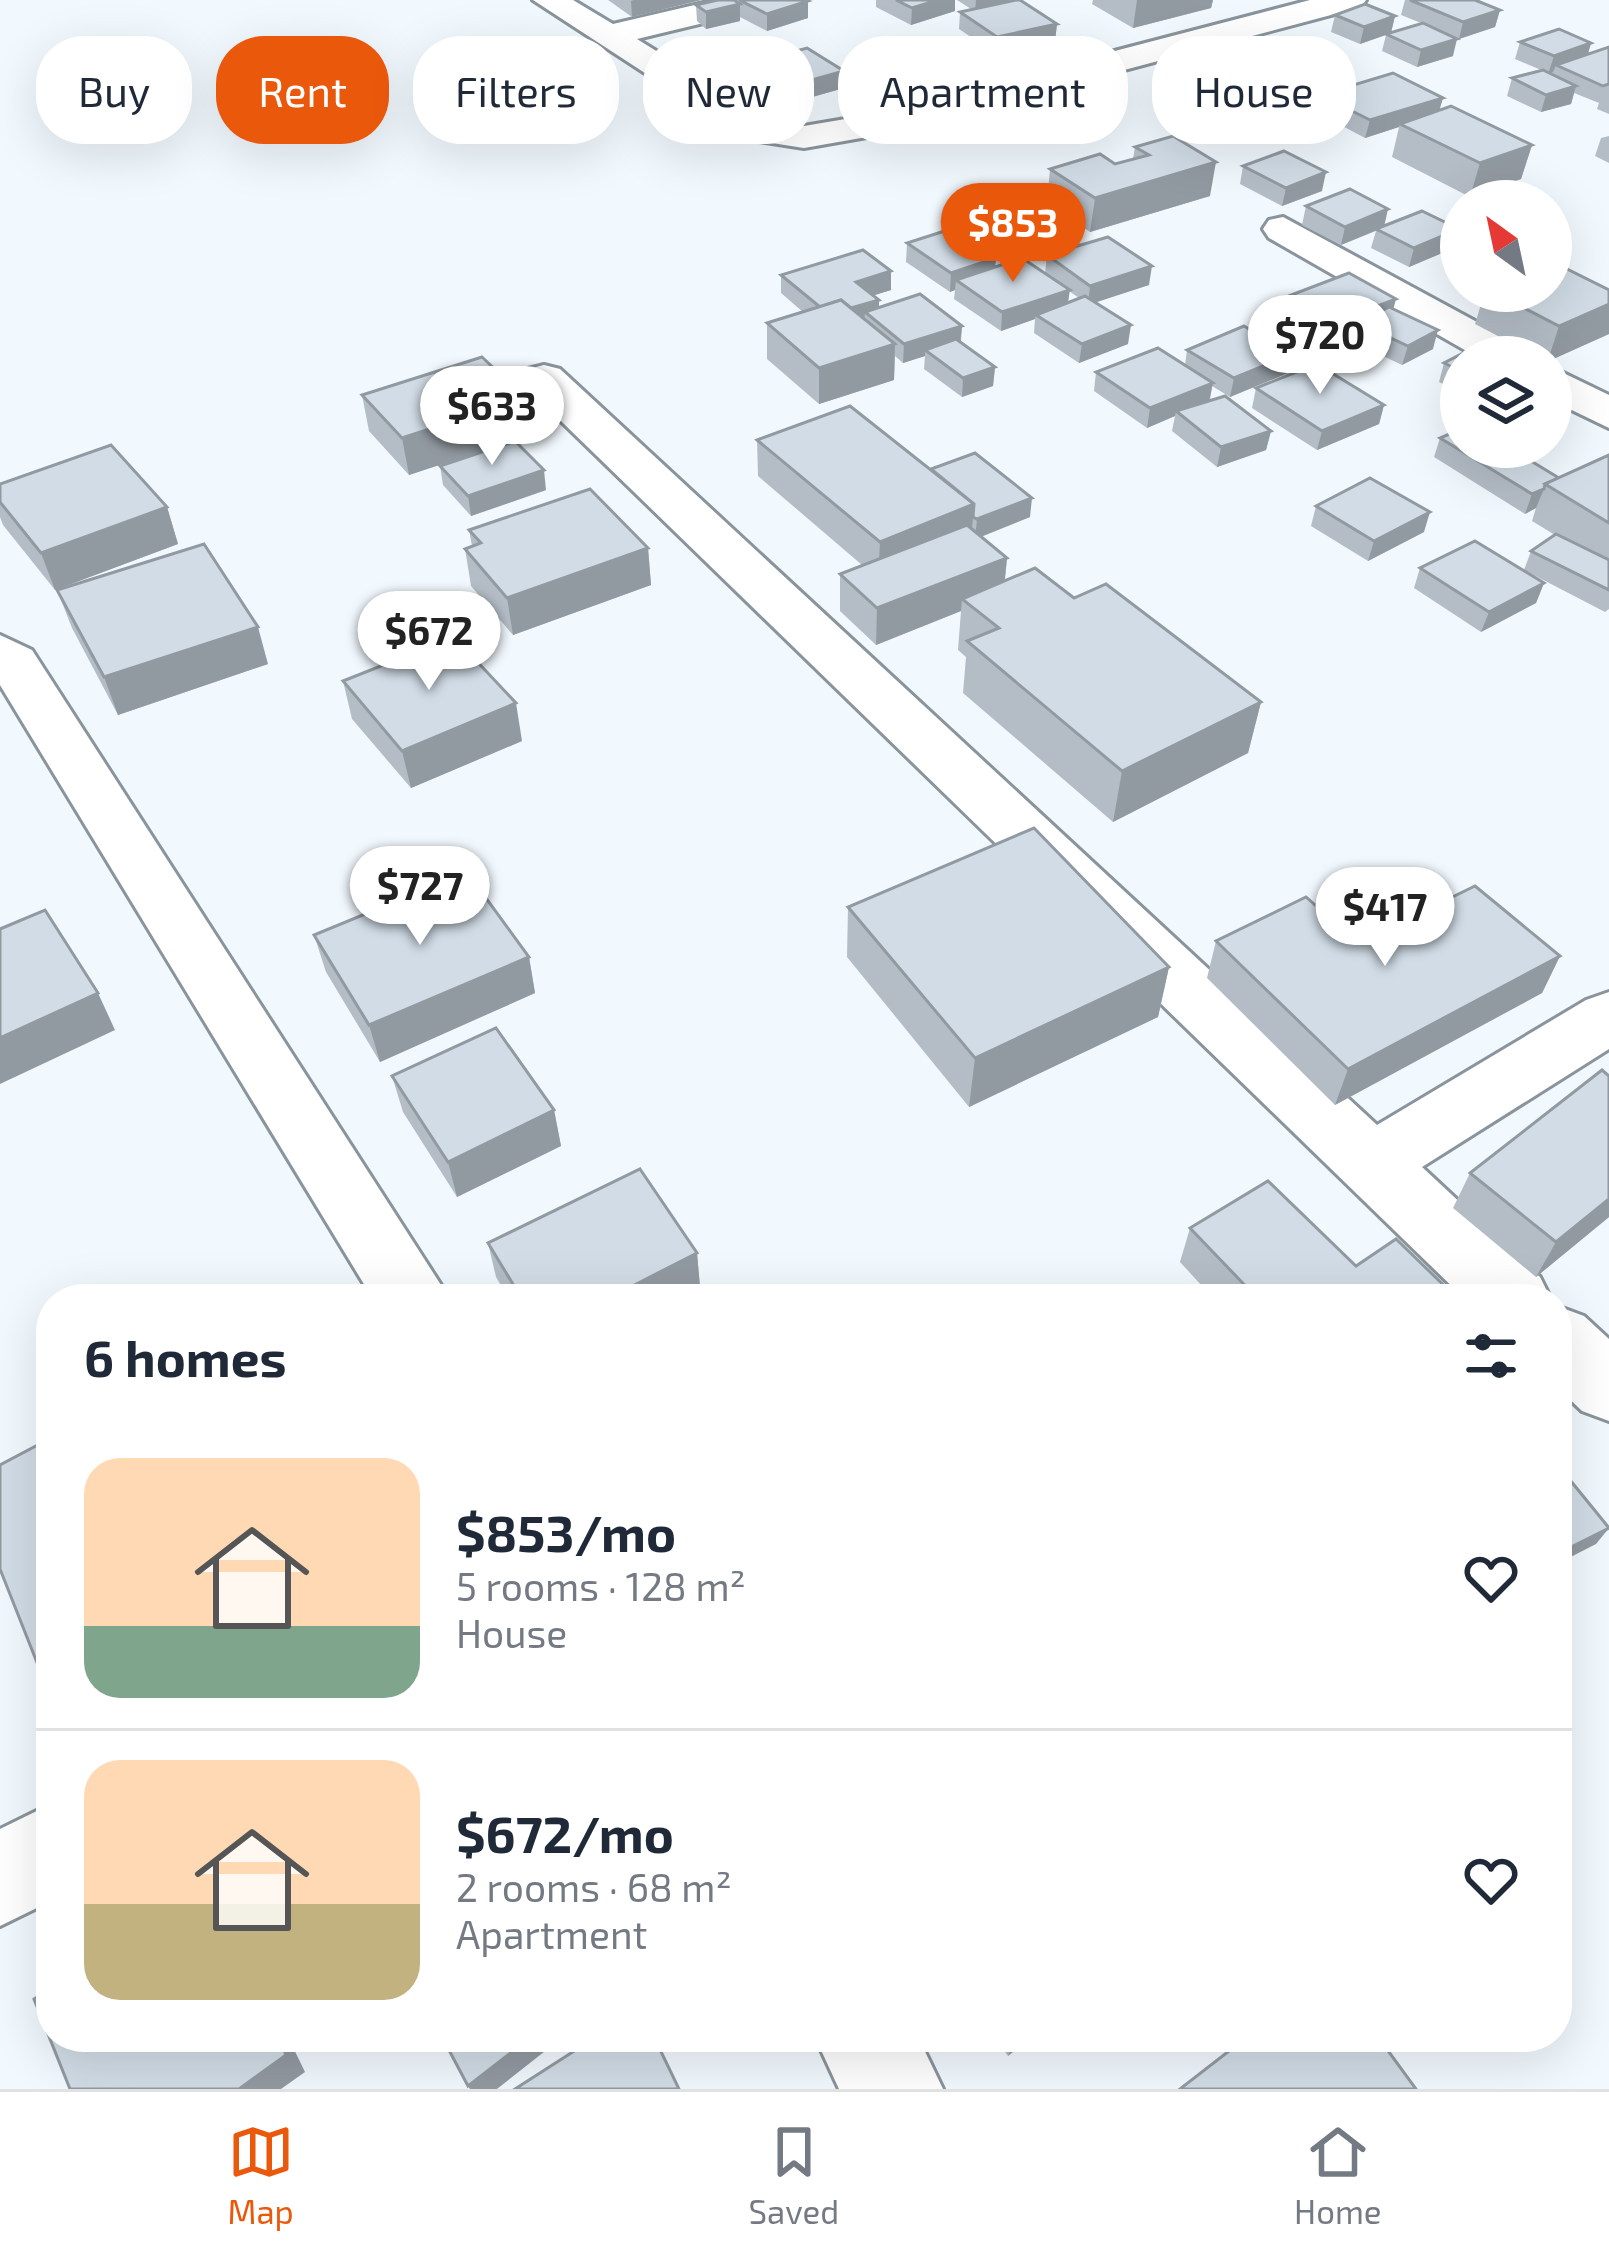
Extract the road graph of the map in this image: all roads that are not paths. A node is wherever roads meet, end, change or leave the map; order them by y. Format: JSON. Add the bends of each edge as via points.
{"nodes":[{"id":1,"x":550,"y":0,"type":"edge"},
{"id":2,"x":758,"y":0,"type":"edge"},
{"id":3,"x":1348,"y":0,"type":"edge"},
{"id":4,"x":608,"y":36,"type":"joint"},
{"id":5,"x":619,"y":43,"type":"edge"},
{"id":6,"x":1283,"y":229,"type":"dead end"},
{"id":7,"x":1472,"y":336,"type":"edge"},
{"id":8,"x":544,"y":379,"type":"dead end"},
{"id":9,"x":1572,"y":393,"type":"edge"},
{"id":10,"x":1609,"y":414,"type":"edge"},
{"id":11,"x":0,"y":652,"type":"edge"},
{"id":12,"x":1609,"y":1017,"type":"edge"},
{"id":13,"x":1368,"y":1165,"type":"junction"},
{"id":14,"x":404,"y":1284,"type":"edge"},
{"id":15,"x":1498,"y":1284,"type":"edge"},
{"id":16,"x":1572,"y":1353,"type":"edge"},
{"id":17,"x":1609,"y":1387,"type":"edge"},
{"id":18,"x":36,"y":1859,"type":"edge"},
{"id":19,"x":0,"y":1880,"type":"edge"},
{"id":20,"x":872,"y":2052,"type":"edge"},
{"id":21,"x":895,"y":2089,"type":"edge"}],
"edges":[{"from":1,"to":4,"type":"street"},
{"from":2,"to":4,"type":"street"},
{"from":3,"to":5,"type":"street","via":[[804,137],[759,131]]},
{"from":6,"to":7,"type":"street"},
{"from":8,"to":13,"type":"street"},
{"from":9,"to":10,"type":"street"},
{"from":11,"to":14,"type":"street","via":[[14,662]]},
{"from":12,"to":13,"type":"street"},
{"from":13,"to":15,"type":"street"},
{"from":16,"to":17,"type":"street"},
{"from":18,"to":19,"type":"street"},
{"from":20,"to":21,"type":"street"}]}
